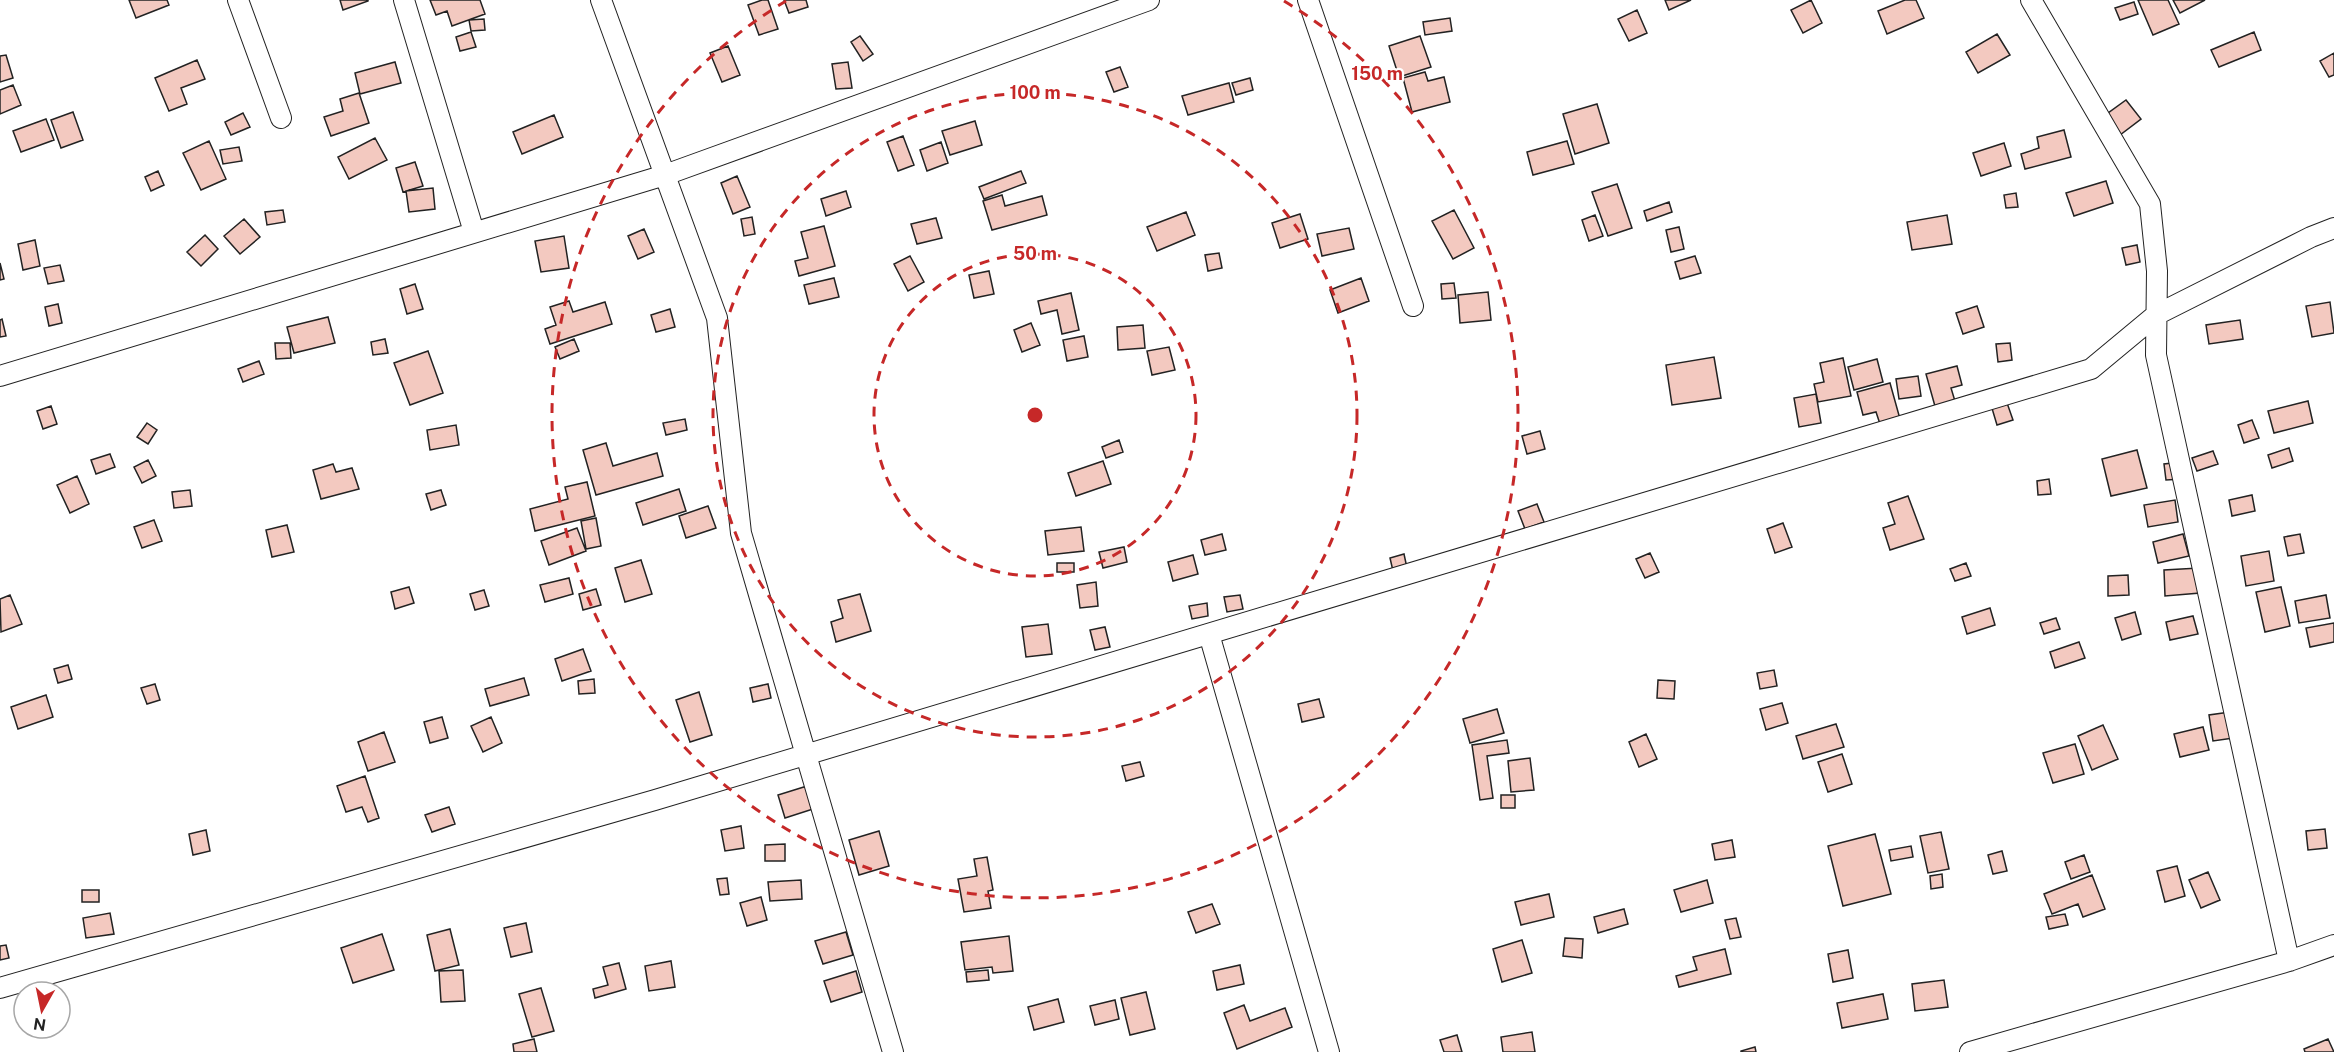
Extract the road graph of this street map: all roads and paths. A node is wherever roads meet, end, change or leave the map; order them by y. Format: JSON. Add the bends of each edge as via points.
{"nodes":[{"id":1,"x":238,"y":0,"type":"edge"},
{"id":2,"x":404,"y":0,"type":"edge"},
{"id":3,"x":601,"y":0,"type":"edge"},
{"id":4,"x":1149,"y":0,"type":"edge"},
{"id":5,"x":1308,"y":0,"type":"edge"},
{"id":6,"x":2031,"y":0,"type":"edge"},
{"id":7,"x":281,"y":118,"type":"dead end"},
{"id":8,"x":665,"y":175,"type":"junction"},
{"id":9,"x":2334,"y":228,"type":"edge"},
{"id":10,"x":474,"y":232,"type":"junction"},
{"id":11,"x":1413,"y":306,"type":"dead end"},
{"id":12,"x":2156,"y":315,"type":"junction"},
{"id":13,"x":0,"y":376,"type":"edge"},
{"id":14,"x":1209,"y":634,"type":"junction"},
{"id":15,"x":806,"y":754,"type":"junction"},
{"id":16,"x":2334,"y":945,"type":"edge"},
{"id":17,"x":2289,"y":960,"type":"junction"},
{"id":18,"x":0,"y":988,"type":"edge"},
{"id":19,"x":893,"y":1052,"type":"edge"},
{"id":20,"x":1329,"y":1052,"type":"edge"},
{"id":21,"x":1970,"y":1052,"type":"edge"}],
"edges":[{"from":1,"to":7,"type":"street"},
{"from":2,"to":10,"type":"street"},
{"from":3,"to":8,"type":"street"},
{"from":4,"to":8,"type":"street"},
{"from":5,"to":11,"type":"street"},
{"from":6,"to":12,"type":"street","via":[[2150,204],[2157,271]]},
{"from":8,"to":10,"type":"street"},
{"from":8,"to":15,"type":"street","via":[[717,318],[741,533]]},
{"from":9,"to":12,"type":"street"},
{"from":10,"to":13,"type":"street"},
{"from":12,"to":14,"type":"street","via":[[2091,369]]},
{"from":12,"to":17,"type":"street","via":[[2156,355]]},
{"from":14,"to":15,"type":"street"},
{"from":14,"to":20,"type":"street"},
{"from":15,"to":18,"type":"street"},
{"from":15,"to":19,"type":"street"},
{"from":16,"to":17,"type":"street"},
{"from":17,"to":21,"type":"street"}]}
